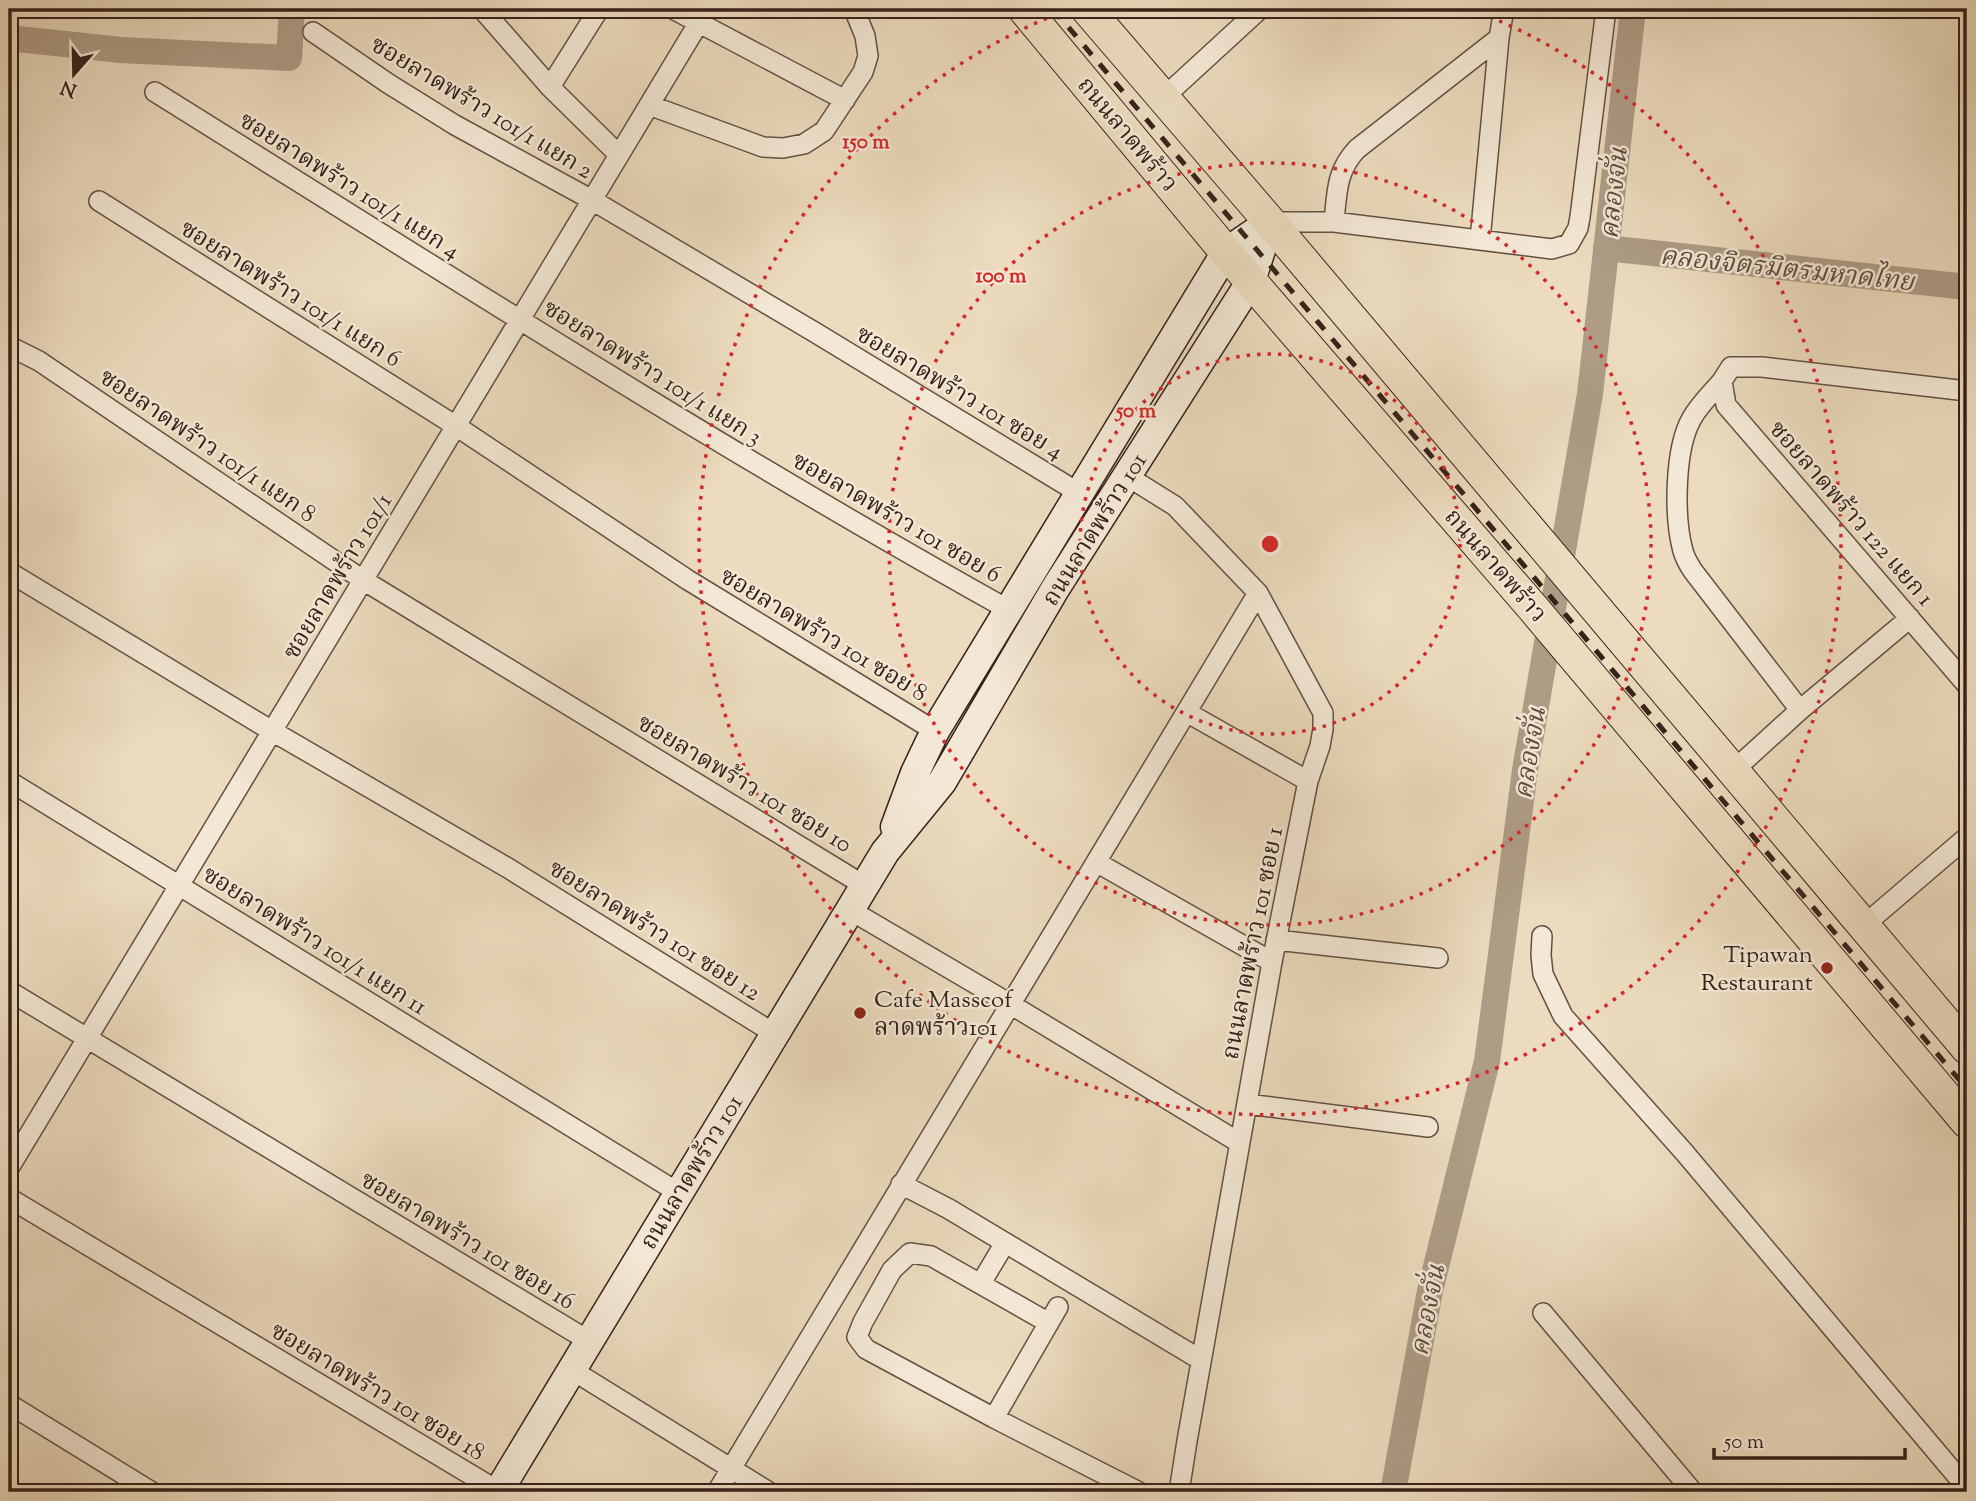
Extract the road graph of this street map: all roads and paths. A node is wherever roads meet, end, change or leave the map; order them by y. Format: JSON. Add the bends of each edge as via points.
{"nodes":[{"id":1,"x":482,"y":9,"type":"edge"},
{"id":2,"x":599,"y":9,"type":"edge"},
{"id":3,"x":673,"y":9,"type":"edge"},
{"id":4,"x":852,"y":9,"type":"edge"},
{"id":5,"x":1024,"y":9,"type":"edge"},
{"id":6,"x":1087,"y":9,"type":"edge"},
{"id":7,"x":1260,"y":9,"type":"edge"},
{"id":8,"x":1504,"y":9,"type":"edge"},
{"id":9,"x":1606,"y":9,"type":"edge"},
{"id":10,"x":703,"y":16,"type":"edge"},
{"id":11,"x":313,"y":32,"type":"dead end"},
{"id":12,"x":1499,"y":38,"type":"junction"},
{"id":13,"x":550,"y":86,"type":"junction"},
{"id":14,"x":155,"y":92,"type":"dead end"},
{"id":15,"x":1163,"y":98,"type":"junction"},
{"id":16,"x":845,"y":100,"type":"junction"},
{"id":17,"x":649,"y":105,"type":"junction"},
{"id":18,"x":619,"y":155,"type":"junction"},
{"id":19,"x":592,"y":200,"type":"junction"},
{"id":20,"x":99,"y":201,"type":"dead end"},
{"id":21,"x":1270,"y":222,"type":"junction"},
{"id":22,"x":1334,"y":222,"type":"junction"},
{"id":23,"x":1480,"y":240,"type":"junction"},
{"id":24,"x":1227,"y":253,"type":"junction"},
{"id":25,"x":1251,"y":281,"type":"junction"},
{"id":26,"x":520,"y":320,"type":"junction"},
{"id":27,"x":816,"y":333,"type":"joint"},
{"id":28,"x":17,"y":349,"type":"edge"},
{"id":29,"x":1723,"y":381,"type":"junction"},
{"id":30,"x":1967,"y":391,"type":"edge"},
{"id":31,"x":456,"y":426,"type":"junction"},
{"id":32,"x":760,"y":467,"type":"joint"},
{"id":33,"x":1127,"y":476,"type":"junction"},
{"id":34,"x":1079,"y":493,"type":"junction"},
{"id":35,"x":9,"y":572,"type":"edge"},
{"id":36,"x":363,"y":580,"type":"junction"},
{"id":37,"x":688,"y":580,"type":"joint"},
{"id":38,"x":1258,"y":593,"type":"junction"},
{"id":39,"x":1009,"y":610,"type":"junction"},
{"id":40,"x":1910,"y":618,"type":"junction"},
{"id":41,"x":1967,"y":685,"type":"edge"},
{"id":42,"x":1800,"y":710,"type":"junction"},
{"id":43,"x":1188,"y":713,"type":"junction"},
{"id":44,"x":599,"y":723,"type":"joint"},
{"id":45,"x":272,"y":731,"type":"junction"},
{"id":46,"x":935,"y":731,"type":"junction"},
{"id":47,"x":1733,"y":771,"type":"junction"},
{"id":48,"x":9,"y":781,"type":"edge"},
{"id":49,"x":1308,"y":781,"type":"junction"},
{"id":50,"x":1967,"y":837,"type":"edge"},
{"id":51,"x":885,"y":852,"type":"junction"},
{"id":52,"x":1096,"y":862,"type":"junction"},
{"id":53,"x":179,"y":885,"type":"junction"},
{"id":54,"x":865,"y":886,"type":"junction"},
{"id":55,"x":850,"y":910,"type":"junction"},
{"id":56,"x":1864,"y":926,"type":"junction"},
{"id":57,"x":1542,"y":936,"type":"dead end"},
{"id":58,"x":1276,"y":940,"type":"junction"},
{"id":59,"x":1438,"y":958,"type":"dead end"},
{"id":60,"x":1272,"y":962,"type":"junction"},
{"id":61,"x":9,"y":991,"type":"edge"},
{"id":62,"x":1010,"y":1004,"type":"junction"},
{"id":63,"x":775,"y":1034,"type":"junction"},
{"id":64,"x":87,"y":1039,"type":"junction"},
{"id":65,"x":1967,"y":1048,"type":"edge"},
{"id":66,"x":1247,"y":1104,"type":"junction"},
{"id":67,"x":1967,"y":1122,"type":"edge"},
{"id":68,"x":1428,"y":1127,"type":"dead end"},
{"id":69,"x":1240,"y":1143,"type":"junction"},
{"id":70,"x":9,"y":1168,"type":"edge"},
{"id":71,"x":901,"y":1184,"type":"junction"},
{"id":72,"x":679,"y":1193,"type":"junction"},
{"id":73,"x":9,"y":1198,"type":"edge"},
{"id":74,"x":1005,"y":1243,"type":"junction"},
{"id":75,"x":981,"y":1283,"type":"junction"},
{"id":76,"x":1543,"y":1313,"type":"dead end"},
{"id":77,"x":589,"y":1341,"type":"junction"},
{"id":78,"x":1201,"y":1360,"type":"junction"},
{"id":79,"x":572,"y":1370,"type":"junction"},
{"id":80,"x":9,"y":1404,"type":"edge"},
{"id":81,"x":994,"y":1418,"type":"junction"},
{"id":82,"x":732,"y":1469,"type":"junction"},
{"id":83,"x":1967,"y":1488,"type":"edge"},
{"id":84,"x":152,"y":1492,"type":"edge"},
{"id":85,"x":498,"y":1492,"type":"edge"},
{"id":86,"x":717,"y":1492,"type":"edge"},
{"id":87,"x":769,"y":1492,"type":"edge"},
{"id":88,"x":1139,"y":1492,"type":"edge"},
{"id":89,"x":1180,"y":1492,"type":"edge"},
{"id":90,"x":1693,"y":1492,"type":"edge"}],
"edges":[{"from":1,"to":13,"type":"street"},
{"from":2,"to":13,"type":"street"},
{"from":3,"to":10,"type":"street"},
{"from":4,"to":16,"type":"street","via":[[869,56]]},
{"from":5,"to":24,"type":"main road","name":"ถนนลาดพร้าว"},
{"from":6,"to":15,"type":"main road","name":"ถนนลาดพร้าว"},
{"from":7,"to":15,"type":"street"},
{"from":8,"to":12,"type":"street"},
{"from":9,"to":23,"type":"street","via":[[1578,228],[1569,244],[1552,249]]},
{"from":10,"to":16,"type":"street"},
{"from":10,"to":17,"type":"street","name":"ซอยลาดพร้าว 101/1"},
{"from":11,"to":19,"type":"street","name":"ซอยลาดพร้าว 101/1 แยก 2","via":[[455,125]]},
{"from":12,"to":22,"type":"street","via":[[1347,159],[1338,184]]},
{"from":12,"to":23,"type":"street"},
{"from":13,"to":18,"type":"street"},
{"from":14,"to":26,"type":"street","name":"ซอยลาดพร้าว 101/1 แยก 4"},
{"from":15,"to":21,"type":"main road","name":"ถนนลาดพร้าว"},
{"from":16,"to":17,"type":"street","via":[[824,131],[804,144],[783,148],[763,147]]},
{"from":17,"to":18,"type":"street","name":"ซอยลาดพร้าว 101/1"},
{"from":18,"to":19,"type":"street","name":"ซอยลาดพร้าว 101/1"},
{"from":19,"to":26,"type":"street","name":"ซอยลาดพร้าว 101/1"},
{"from":19,"to":27,"type":"street","name":"ซอยลาดพร้าว 101/1 แยก 2"},
{"from":20,"to":31,"type":"street","name":"ซอยลาดพร้าว 101/1 แยก 6"},
{"from":21,"to":22,"type":"street"},
{"from":21,"to":24,"type":"street","name":"ถนนลาดพร้าว 101"},
{"from":21,"to":25,"type":"street","name":"ถนนลาดพร้าว 101"},
{"from":21,"to":47,"type":"main road","name":"ถนนลาดพร้าว"},
{"from":22,"to":23,"type":"street"},
{"from":24,"to":25,"type":"main road","name":"ถนนลาดพร้าว"},
{"from":24,"to":34,"type":"street","name":"ถนนลาดพร้าว 101"},
{"from":25,"to":33,"type":"street","name":"ถนนลาดพร้าว 101"},
{"from":25,"to":67,"type":"main road","name":"ถนนลาดพร้าว"},
{"from":26,"to":31,"type":"street","name":"ซอยลาดพร้าว 101/1"},
{"from":26,"to":32,"type":"street","name":"ซอยลาดพร้าว 101/1 แยก 3"},
{"from":27,"to":34,"type":"street","name":"ซอยลาดพร้าว 101 ซอย 4"},
{"from":28,"to":36,"type":"street","name":"ซอยลาดพร้าว 101/1 แยก 8"},
{"from":29,"to":30,"type":"street","via":[[1731,367],[1762,367]]},
{"from":29,"to":40,"type":"street","name":"ซอยลาดพร้าว 122 แยก 1","via":[[1726,405]]},
{"from":29,"to":42,"type":"street","via":[[1690,420],[1682,447],[1678,523],[1684,553]]},
{"from":31,"to":36,"type":"street","name":"ซอยลาดพร้าว 101/1"},
{"from":31,"to":37,"type":"street","name":"ซอยลาดพร้าว 101/1 แยก 6"},
{"from":32,"to":39,"type":"street","name":"ซอยลาดพร้าว 101 ซอย 6"},
{"from":33,"to":38,"type":"street","name":"ถนนลาดพร้าว 101 ซอย 1","via":[[1175,506]]},
{"from":33,"to":51,"type":"street","name":"ถนนลาดพร้าว 101","via":[[942,782]]},
{"from":34,"to":39,"type":"street","name":"ถนนลาดพร้าว 101"},
{"from":35,"to":45,"type":"street","name":"ซอยลาดพร้าว 101 ซอย 12"},
{"from":36,"to":44,"type":"street","name":"ซอยลาดพร้าว 101/1 แยก 8"},
{"from":36,"to":45,"type":"street","name":"ซอยลาดพร้าว 101/1"},
{"from":37,"to":46,"type":"street","name":"ซอยลาดพร้าว 101 ซอย 8"},
{"from":38,"to":43,"type":"street"},
{"from":38,"to":49,"type":"street","name":"ถนนลาดพร้าว 101 ซอย 1","via":[[1323,713],[1320,746]]},
{"from":39,"to":46,"type":"street","name":"ถนนลาดพร้าว 101"},
{"from":40,"to":41,"type":"street","name":"ซอยลาดพร้าว 122 แยก 1"},
{"from":40,"to":42,"type":"street"},
{"from":42,"to":47,"type":"street"},
{"from":43,"to":49,"type":"street"},
{"from":43,"to":52,"type":"street"},
{"from":44,"to":54,"type":"street","name":"ซอยลาดพร้าว 101 ซอย 10"},
{"from":45,"to":53,"type":"street","name":"ซอยลาดพร้าว 101/1"},
{"from":45,"to":63,"type":"street","name":"ซอยลาดพร้าว 101 ซอย 12","via":[[508,868]]},
{"from":46,"to":51,"type":"street","name":"ถนนลาดพร้าว 101"},
{"from":47,"to":56,"type":"main road","name":"ถนนลาดพร้าว"},
{"from":48,"to":53,"type":"street","name":"ซอยลาดพร้าว 101/1 แยก 11"},
{"from":49,"to":58,"type":"street","name":"ถนนลาดพร้าว 101 ซอย 1"},
{"from":50,"to":56,"type":"street"},
{"from":51,"to":54,"type":"street","name":"ถนนลาดพร้าว 101"},
{"from":52,"to":60,"type":"street"},
{"from":52,"to":62,"type":"street"},
{"from":53,"to":64,"type":"street","name":"ซอยลาดพร้าว 101/1"},
{"from":53,"to":72,"type":"street","name":"ซอยลาดพร้าว 101/1 แยก 11"},
{"from":54,"to":55,"type":"street","name":"ถนนลาดพร้าว 101"},
{"from":55,"to":62,"type":"street"},
{"from":55,"to":63,"type":"street","name":"ถนนลาดพร้าว 101"},
{"from":56,"to":65,"type":"main road","name":"ถนนลาดพร้าว"},
{"from":57,"to":83,"type":"street","via":[[1544,974],[1563,1016]]},
{"from":58,"to":59,"type":"street"},
{"from":58,"to":60,"type":"street","name":"ถนนลาดพร้าว 101 ซอย 1"},
{"from":60,"to":66,"type":"street","name":"ถนนลาดพร้าว 101 ซอย 1"},
{"from":61,"to":64,"type":"street","name":"ซอยลาดพร้าว 101 ซอย 16"},
{"from":62,"to":69,"type":"street"},
{"from":62,"to":71,"type":"street"},
{"from":63,"to":72,"type":"street","name":"ถนนลาดพร้าว 101"},
{"from":64,"to":70,"type":"street","name":"ซอยลาดพร้าว 101/1"},
{"from":64,"to":77,"type":"street","name":"ซอยลาดพร้าว 101 ซอย 16"},
{"from":66,"to":68,"type":"street"},
{"from":66,"to":69,"type":"street","name":"ถนนลาดพร้าว 101 ซอย 1"},
{"from":69,"to":78,"type":"street","name":"ถนนลาดพร้าว 101 ซอย 1"},
{"from":71,"to":74,"type":"street"},
{"from":71,"to":82,"type":"street"},
{"from":72,"to":77,"type":"street","name":"ถนนลาดพร้าว 101"},
{"from":73,"to":85,"type":"street","name":"ซอยลาดพร้าว 101 ซอย 18"},
{"from":74,"to":75,"type":"street"},
{"from":74,"to":78,"type":"street"},
{"from":75,"to":81,"type":"street","via":[[1054,1315]]},
{"from":75,"to":81,"type":"street","via":[[931,1255],[910,1253],[892,1270],[857,1337],[866,1349]]},
{"from":76,"to":90,"type":"street"},
{"from":77,"to":79,"type":"street","name":"ถนนลาดพร้าว 101"},
{"from":78,"to":89,"type":"street","name":"ถนนลาดพร้าว 101 ซอย 1"},
{"from":79,"to":82,"type":"street"},
{"from":79,"to":85,"type":"street","name":"ถนนลาดพร้าว 101"},
{"from":80,"to":84,"type":"street"},
{"from":81,"to":88,"type":"street"},
{"from":82,"to":86,"type":"street"},
{"from":82,"to":87,"type":"street"}]}
